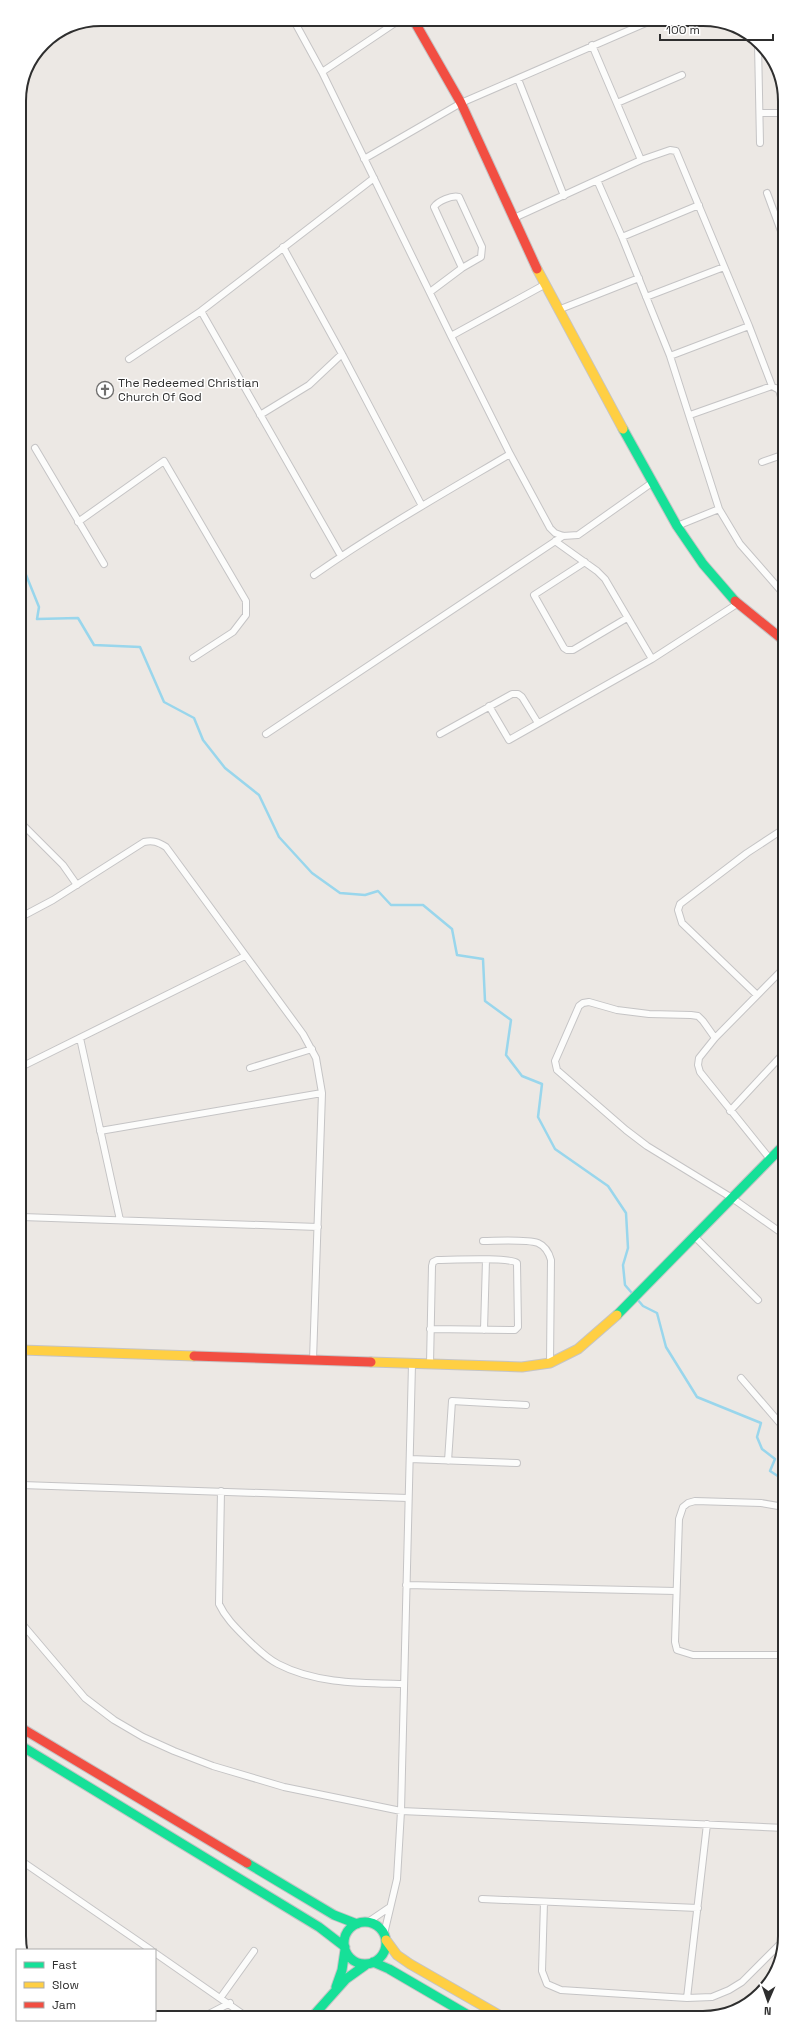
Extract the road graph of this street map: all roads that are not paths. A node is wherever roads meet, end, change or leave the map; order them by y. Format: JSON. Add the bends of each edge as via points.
{"nodes":[{"id":1,"x":297,"y":26,"type":"edge"},
{"id":2,"x":391,"y":26,"type":"edge"},
{"id":3,"x":417,"y":26,"type":"edge"},
{"id":4,"x":638,"y":26,"type":"edge"},
{"id":5,"x":592,"y":45,"type":"junction"},
{"id":6,"x":758,"y":51,"type":"edge"},
{"id":7,"x":322,"y":72,"type":"junction"},
{"id":8,"x":682,"y":76,"type":"dead end"},
{"id":9,"x":518,"y":78,"type":"junction"},
{"id":10,"x":461,"y":103,"type":"junction"},
{"id":11,"x":617,"y":103,"type":"junction"},
{"id":12,"x":761,"y":113,"type":"junction"},
{"id":13,"x":778,"y":113,"type":"edge"},
{"id":14,"x":760,"y":143,"type":"dead end"},
{"id":15,"x":364,"y":159,"type":"junction"},
{"id":16,"x":641,"y":160,"type":"junction"},
{"id":17,"x":374,"y":178,"type":"junction"},
{"id":18,"x":597,"y":180,"type":"junction"},
{"id":19,"x":767,"y":193,"type":"dead end"},
{"id":20,"x":564,"y":196,"type":"junction"},
{"id":21,"x":699,"y":206,"type":"junction"},
{"id":22,"x":514,"y":218,"type":"junction"},
{"id":23,"x":778,"y":223,"type":"edge"},
{"id":24,"x":622,"y":237,"type":"junction"},
{"id":25,"x":283,"y":247,"type":"junction"},
{"id":26,"x":724,"y":267,"type":"junction"},
{"id":27,"x":462,"y":268,"type":"junction"},
{"id":28,"x":639,"y":278,"type":"junction"},
{"id":29,"x":544,"y":285,"type":"junction"},
{"id":30,"x":430,"y":292,"type":"junction"},
{"id":31,"x":646,"y":297,"type":"junction"},
{"id":32,"x":201,"y":310,"type":"junction"},
{"id":33,"x":558,"y":310,"type":"junction"},
{"id":34,"x":749,"y":326,"type":"junction"},
{"id":35,"x":451,"y":336,"type":"junction"},
{"id":36,"x":342,"y":354,"type":"junction"},
{"id":37,"x":670,"y":356,"type":"junction"},
{"id":38,"x":129,"y":359,"type":"dead end"},
{"id":39,"x":772,"y":386,"type":"junction"},
{"id":40,"x":778,"y":390,"type":"edge"},
{"id":41,"x":260,"y":415,"type":"junction"},
{"id":42,"x":690,"y":415,"type":"junction"},
{"id":43,"x":35,"y":448,"type":"dead end"},
{"id":44,"x":510,"y":454,"type":"junction"},
{"id":45,"x":778,"y":456,"type":"edge"},
{"id":46,"x":762,"y":462,"type":"dead end"},
{"id":47,"x":653,"y":482,"type":"junction"},
{"id":48,"x":422,"y":506,"type":"junction"},
{"id":49,"x":719,"y":509,"type":"junction"},
{"id":50,"x":78,"y":522,"type":"junction"},
{"id":51,"x":676,"y":526,"type":"junction"},
{"id":52,"x":563,"y":536,"type":"junction"},
{"id":53,"x":555,"y":541,"type":"junction"},
{"id":54,"x":341,"y":556,"type":"junction"},
{"id":55,"x":585,"y":562,"type":"junction"},
{"id":56,"x":104,"y":564,"type":"dead end"},
{"id":57,"x":314,"y":575,"type":"dead end"},
{"id":58,"x":778,"y":587,"type":"edge"},
{"id":59,"x":737,"y":604,"type":"junction"},
{"id":60,"x":627,"y":618,"type":"junction"},
{"id":61,"x":778,"y":636,"type":"edge"},
{"id":62,"x":193,"y":658,"type":"dead end"},
{"id":63,"x":652,"y":659,"type":"junction"},
{"id":64,"x":489,"y":706,"type":"junction"},
{"id":65,"x":538,"y":723,"type":"junction"},
{"id":66,"x":266,"y":734,"type":"dead end"},
{"id":67,"x":440,"y":734,"type":"dead end"},
{"id":68,"x":26,"y":828,"type":"edge"},
{"id":69,"x":778,"y":833,"type":"edge"},
{"id":70,"x":77,"y":885,"type":"junction"},
{"id":71,"x":26,"y":914,"type":"edge"},
{"id":72,"x":245,"y":956,"type":"junction"},
{"id":73,"x":778,"y":974,"type":"edge"},
{"id":74,"x":757,"y":995,"type":"junction"},
{"id":75,"x":80,"y":1038,"type":"junction"},
{"id":76,"x":715,"y":1038,"type":"junction"},
{"id":77,"x":312,"y":1049,"type":"junction"},
{"id":78,"x":778,"y":1059,"type":"edge"},
{"id":79,"x":26,"y":1065,"type":"edge"},
{"id":80,"x":250,"y":1068,"type":"dead end"},
{"id":81,"x":322,"y":1093,"type":"junction"},
{"id":82,"x":730,"y":1111,"type":"junction"},
{"id":83,"x":100,"y":1131,"type":"junction"},
{"id":84,"x":778,"y":1151,"type":"edge"},
{"id":85,"x":770,"y":1159,"type":"junction"},
{"id":86,"x":732,"y":1198,"type":"junction"},
{"id":87,"x":26,"y":1217,"type":"edge"},
{"id":88,"x":120,"y":1220,"type":"junction"},
{"id":89,"x":318,"y":1227,"type":"junction"},
{"id":90,"x":778,"y":1230,"type":"edge"},
{"id":91,"x":695,"y":1237,"type":"junction"},
{"id":92,"x":483,"y":1241,"type":"dead end"},
{"id":93,"x":486,"y":1260,"type":"junction"},
{"id":94,"x":758,"y":1300,"type":"dead end"},
{"id":95,"x":430,"y":1329,"type":"junction"},
{"id":96,"x":484,"y":1330,"type":"junction"},
{"id":97,"x":26,"y":1350,"type":"edge"},
{"id":98,"x":313,"y":1360,"type":"junction"},
{"id":99,"x":550,"y":1363,"type":"junction"},
{"id":100,"x":412,"y":1364,"type":"junction"},
{"id":101,"x":430,"y":1364,"type":"junction"},
{"id":102,"x":741,"y":1378,"type":"dead end"},
{"id":103,"x":526,"y":1405,"type":"dead end"},
{"id":104,"x":778,"y":1421,"type":"edge"},
{"id":105,"x":410,"y":1459,"type":"junction"},
{"id":106,"x":448,"y":1461,"type":"junction"},
{"id":107,"x":517,"y":1463,"type":"dead end"},
{"id":108,"x":26,"y":1485,"type":"edge"},
{"id":109,"x":222,"y":1491,"type":"junction"},
{"id":110,"x":408,"y":1498,"type":"junction"},
{"id":111,"x":778,"y":1506,"type":"edge"},
{"id":112,"x":406,"y":1585,"type":"junction"},
{"id":113,"x":676,"y":1591,"type":"junction"},
{"id":114,"x":26,"y":1630,"type":"edge"},
{"id":115,"x":778,"y":1655,"type":"edge"},
{"id":116,"x":404,"y":1684,"type":"junction"},
{"id":117,"x":26,"y":1731,"type":"edge"},
{"id":118,"x":26,"y":1749,"type":"edge"},
{"id":119,"x":400,"y":1811,"type":"junction"},
{"id":120,"x":707,"y":1824,"type":"junction"},
{"id":121,"x":778,"y":1828,"type":"edge"},
{"id":122,"x":26,"y":1864,"type":"edge"},
{"id":123,"x":482,"y":1899,"type":"dead end"},
{"id":124,"x":544,"y":1902,"type":"junction"},
{"id":125,"x":390,"y":1907,"type":"junction"},
{"id":126,"x":698,"y":1908,"type":"junction"},
{"id":127,"x":368,"y":1922,"type":"junction"},
{"id":128,"x":357,"y":1924,"type":"junction"},
{"id":129,"x":385,"y":1937,"type":"junction"},
{"id":130,"x":777,"y":1947,"type":"edge"},
{"id":131,"x":345,"y":1948,"type":"junction"},
{"id":132,"x":150,"y":1949,"type":"edge"},
{"id":133,"x":254,"y":1951,"type":"dead end"},
{"id":134,"x":156,"y":1954,"type":"edge"},
{"id":135,"x":370,"y":1963,"type":"junction"},
{"id":136,"x":333,"y":1993,"type":"junction"},
{"id":137,"x":221,"y":1998,"type":"junction"},
{"id":138,"x":687,"y":1998,"type":"junction"},
{"id":139,"x":230,"y":2003,"type":"junction"},
{"id":140,"x":215,"y":2011,"type":"edge"},
{"id":141,"x":240,"y":2011,"type":"edge"},
{"id":142,"x":317,"y":2011,"type":"edge"},
{"id":143,"x":461,"y":2011,"type":"edge"},
{"id":144,"x":492,"y":2011,"type":"edge"}],
"edges":[{"from":1,"to":7,"type":"street"},
{"from":2,"to":7,"type":"street"},
{"from":3,"to":10,"type":"street"},
{"from":4,"to":5,"type":"street"},
{"from":5,"to":9,"type":"street"},
{"from":5,"to":11,"type":"street"},
{"from":6,"to":12,"type":"street"},
{"from":7,"to":15,"type":"street"},
{"from":8,"to":11,"type":"street"},
{"from":9,"to":10,"type":"street"},
{"from":9,"to":20,"type":"street"},
{"from":10,"to":15,"type":"street"},
{"from":10,"to":22,"type":"street"},
{"from":11,"to":16,"type":"street"},
{"from":12,"to":13,"type":"street"},
{"from":12,"to":14,"type":"street"},
{"from":15,"to":17,"type":"street"},
{"from":16,"to":18,"type":"street"},
{"from":16,"to":21,"type":"street","via":[[670,150],[676,152]]},
{"from":17,"to":25,"type":"street"},
{"from":17,"to":30,"type":"street"},
{"from":18,"to":20,"type":"street"},
{"from":18,"to":24,"type":"street"},
{"from":19,"to":23,"type":"street"},
{"from":20,"to":22,"type":"street"},
{"from":21,"to":24,"type":"street"},
{"from":21,"to":26,"type":"street"},
{"from":22,"to":29,"type":"street"},
{"from":24,"to":28,"type":"street"},
{"from":25,"to":32,"type":"street"},
{"from":25,"to":36,"type":"street"},
{"from":26,"to":31,"type":"street"},
{"from":26,"to":34,"type":"street"},
{"from":27,"to":27,"type":"street","via":[[434,207],[454,196],[459,197],[482,247],[481,257]]},
{"from":27,"to":30,"type":"street"},
{"from":28,"to":31,"type":"street"},
{"from":28,"to":33,"type":"street"},
{"from":29,"to":33,"type":"street"},
{"from":29,"to":35,"type":"street"},
{"from":30,"to":35,"type":"street"},
{"from":31,"to":37,"type":"street"},
{"from":32,"to":38,"type":"street"},
{"from":32,"to":41,"type":"street"},
{"from":33,"to":47,"type":"street"},
{"from":34,"to":37,"type":"street"},
{"from":34,"to":39,"type":"street"},
{"from":35,"to":44,"type":"street"},
{"from":36,"to":41,"type":"street","via":[[309,385]]},
{"from":36,"to":48,"type":"street"},
{"from":37,"to":42,"type":"street"},
{"from":39,"to":40,"type":"street"},
{"from":39,"to":42,"type":"street"},
{"from":41,"to":54,"type":"street"},
{"from":42,"to":49,"type":"street"},
{"from":43,"to":50,"type":"street"},
{"from":44,"to":48,"type":"street"},
{"from":44,"to":52,"type":"street","via":[[550,528]]},
{"from":45,"to":46,"type":"street"},
{"from":47,"to":51,"type":"street"},
{"from":47,"to":52,"type":"street","via":[[578,535]]},
{"from":48,"to":54,"type":"street"},
{"from":49,"to":51,"type":"street"},
{"from":49,"to":58,"type":"street","via":[[740,544]]},
{"from":50,"to":56,"type":"street"},
{"from":50,"to":62,"type":"street","via":[[164,461],[246,602],[246,615],[233,632]]},
{"from":51,"to":59,"type":"street","via":[[703,564]]},
{"from":52,"to":53,"type":"street"},
{"from":53,"to":55,"type":"street"},
{"from":53,"to":66,"type":"street"},
{"from":54,"to":57,"type":"street"},
{"from":55,"to":60,"type":"street","via":[[605,579]]},
{"from":55,"to":60,"type":"street","via":[[534,595],[564,648],[573,650]]},
{"from":59,"to":61,"type":"street"},
{"from":59,"to":63,"type":"street"},
{"from":60,"to":63,"type":"street"},
{"from":63,"to":65,"type":"street"},
{"from":64,"to":65,"type":"street","via":[[512,694],[518,694]]},
{"from":64,"to":65,"type":"street","via":[[509,740]]},
{"from":64,"to":67,"type":"street"},
{"from":68,"to":70,"type":"street","via":[[63,865]]},
{"from":69,"to":74,"type":"street","via":[[686,899],[678,910],[682,923]]},
{"from":70,"to":71,"type":"street"},
{"from":70,"to":72,"type":"street","via":[[144,842],[160,842]]},
{"from":72,"to":75,"type":"street"},
{"from":72,"to":77,"type":"street"},
{"from":73,"to":74,"type":"street"},
{"from":74,"to":76,"type":"street"},
{"from":75,"to":79,"type":"street"},
{"from":75,"to":83,"type":"street"},
{"from":76,"to":82,"type":"street","via":[[699,1058],[698,1065],[700,1072]]},
{"from":76,"to":86,"type":"street","via":[[698,1016],[633,1012],[589,1002],[583,1003],[579,1006],[555,1065],[557,1070],[647,1146]]},
{"from":77,"to":80,"type":"street"},
{"from":77,"to":81,"type":"street","via":[[319,1068]]},
{"from":78,"to":82,"type":"street"},
{"from":81,"to":83,"type":"street"},
{"from":81,"to":89,"type":"street"},
{"from":82,"to":85,"type":"street"},
{"from":83,"to":88,"type":"street"},
{"from":84,"to":85,"type":"street"},
{"from":85,"to":86,"type":"street"},
{"from":86,"to":90,"type":"street"},
{"from":86,"to":91,"type":"street"},
{"from":87,"to":88,"type":"street"},
{"from":88,"to":89,"type":"street"},
{"from":89,"to":98,"type":"street"},
{"from":91,"to":94,"type":"street"},
{"from":91,"to":99,"type":"street","via":[[626,1307],[578,1349]]},
{"from":92,"to":99,"type":"street","via":[[534,1242],[543,1246],[550,1254]]},
{"from":93,"to":95,"type":"street","via":[[433,1262]]},
{"from":93,"to":96,"type":"street"},
{"from":93,"to":96,"type":"street","via":[[512,1260],[517,1263],[518,1327],[513,1331]]},
{"from":95,"to":96,"type":"street"},
{"from":95,"to":101,"type":"street"},
{"from":97,"to":98,"type":"street"},
{"from":98,"to":100,"type":"street"},
{"from":99,"to":101,"type":"street","via":[[522,1368]]},
{"from":100,"to":101,"type":"street"},
{"from":100,"to":105,"type":"street"},
{"from":102,"to":104,"type":"street"},
{"from":103,"to":106,"type":"street","via":[[452,1401]]},
{"from":105,"to":106,"type":"street"},
{"from":105,"to":110,"type":"street"},
{"from":106,"to":107,"type":"street"},
{"from":108,"to":109,"type":"street"},
{"from":109,"to":110,"type":"street"},
{"from":109,"to":116,"type":"street","via":[[219,1604],[236,1628],[266,1656],[292,1670],[336,1681]]},
{"from":110,"to":112,"type":"street"},
{"from":111,"to":113,"type":"street","via":[[695,1501],[682,1507],[679,1519]]},
{"from":112,"to":113,"type":"street"},
{"from":112,"to":116,"type":"street"},
{"from":113,"to":115,"type":"street","via":[[677,1650],[693,1655]]},
{"from":114,"to":119,"type":"street","via":[[85,1698],[114,1720],[143,1737],[213,1766],[284,1787]]},
{"from":116,"to":119,"type":"street"},
{"from":117,"to":128,"type":"street","via":[[334,1915]]},
{"from":118,"to":131,"type":"street","via":[[319,1927]]},
{"from":119,"to":120,"type":"street"},
{"from":119,"to":125,"type":"street","via":[[397,1880]]},
{"from":120,"to":121,"type":"street"},
{"from":120,"to":126,"type":"street"},
{"from":122,"to":132,"type":"street"},
{"from":123,"to":124,"type":"street"},
{"from":124,"to":126,"type":"street"},
{"from":124,"to":138,"type":"street","via":[[542,1971],[547,1984],[561,1990]]},
{"from":125,"to":127,"type":"street"},
{"from":125,"to":129,"type":"street"},
{"from":126,"to":138,"type":"street"},
{"from":127,"to":128,"type":"street"},
{"from":127,"to":129,"type":"street","via":[[374,1924]]},
{"from":128,"to":131,"type":"street","via":[[349,1930]]},
{"from":129,"to":135,"type":"street","via":[[384,1954]]},
{"from":129,"to":144,"type":"street","via":[[397,1955],[410,1964]]},
{"from":130,"to":138,"type":"street","via":[[753,1972],[729,1990],[712,1997]]},
{"from":131,"to":135,"type":"street","via":[[354,1961]]},
{"from":131,"to":136,"type":"street","via":[[342,1970]]},
{"from":133,"to":137,"type":"street"},
{"from":134,"to":137,"type":"street"},
{"from":135,"to":136,"type":"street","via":[[350,1975]]},
{"from":135,"to":143,"type":"street","via":[[388,1969]]},
{"from":136,"to":142,"type":"street"},
{"from":137,"to":139,"type":"street"},
{"from":139,"to":140,"type":"street"},
{"from":139,"to":141,"type":"street"}]}
